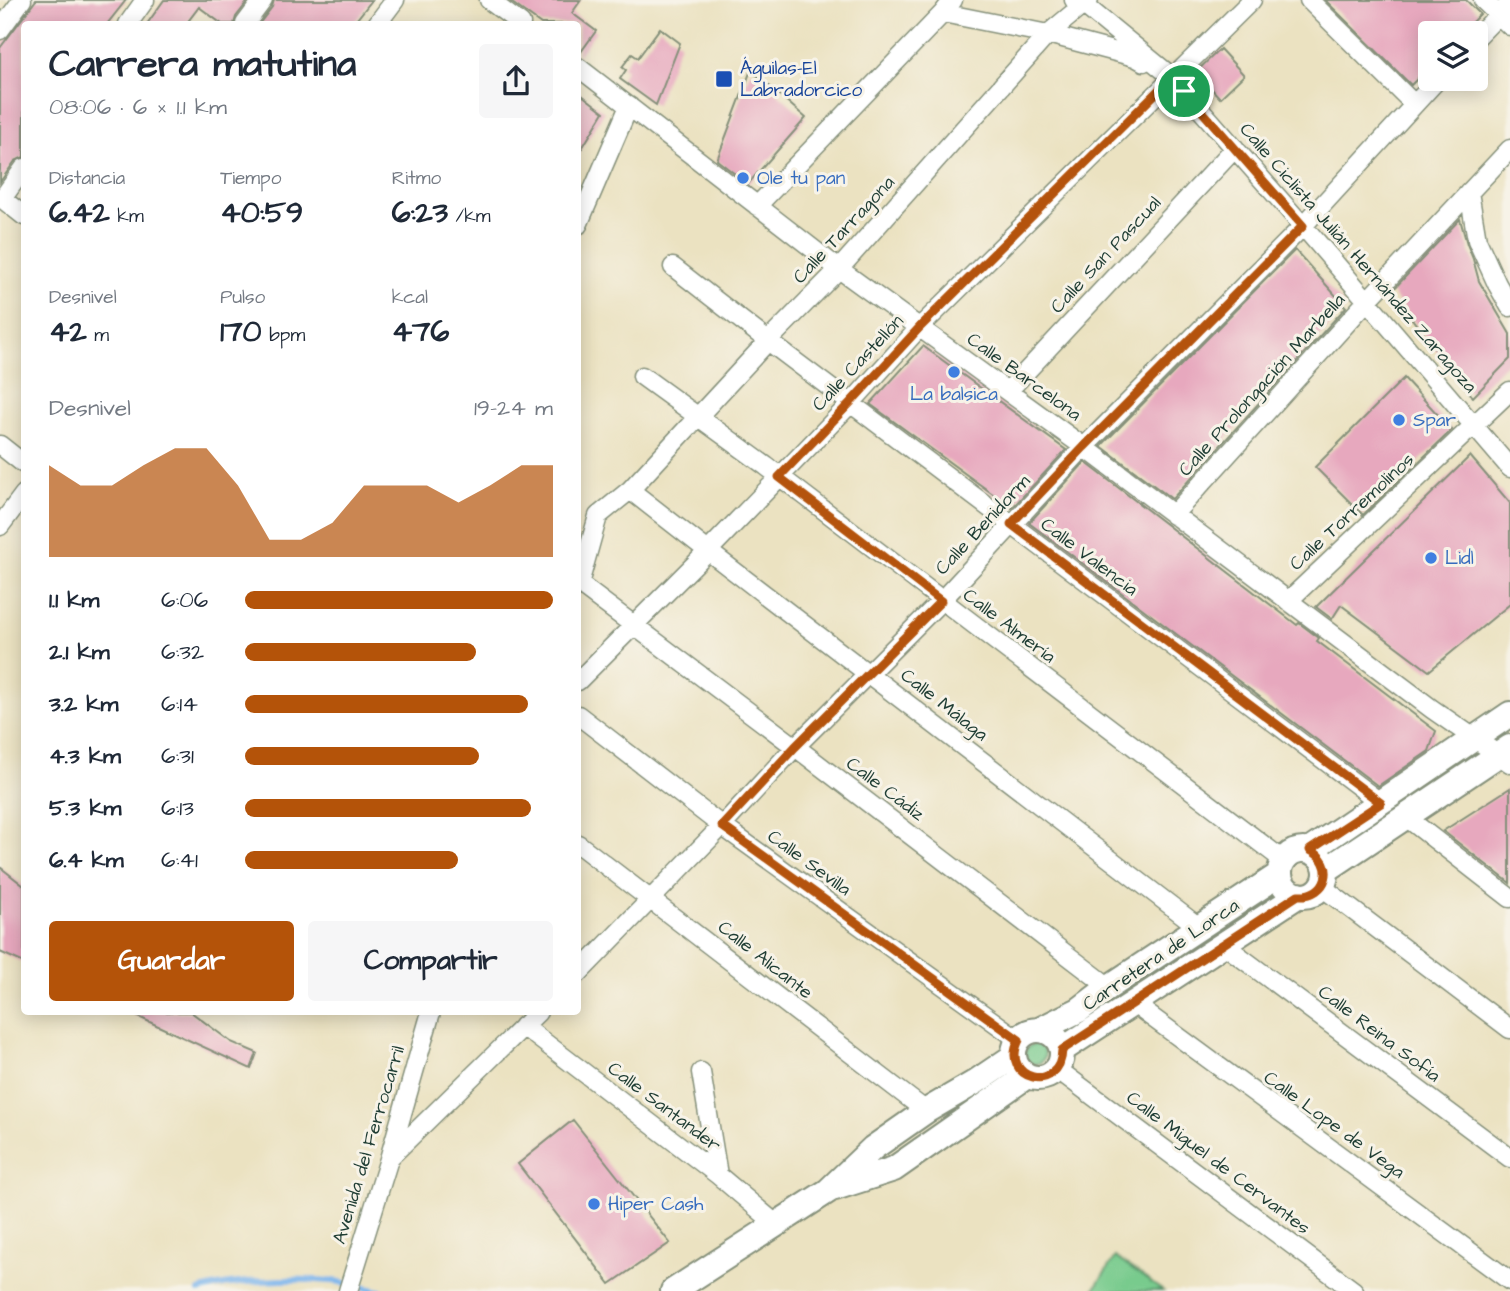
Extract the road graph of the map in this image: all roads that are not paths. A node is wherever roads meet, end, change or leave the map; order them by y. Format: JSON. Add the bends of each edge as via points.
{"nodes":[{"id":1,"x":22,"y":0,"type":"edge"},
{"id":2,"x":145,"y":0,"type":"edge"},
{"id":3,"x":263,"y":0,"type":"edge"},
{"id":4,"x":395,"y":0,"type":"edge"},
{"id":5,"x":489,"y":0,"type":"edge"},
{"id":6,"x":1252,"y":0,"type":"edge"},
{"id":7,"x":1309,"y":0,"type":"edge"},
{"id":8,"x":1482,"y":0,"type":"edge"},
{"id":9,"x":1082,"y":2,"type":"edge"},
{"id":10,"x":948,"y":7,"type":"edge"},
{"id":11,"x":1506,"y":15,"type":"edge"},
{"id":12,"x":130,"y":21,"type":"edge"},
{"id":13,"x":247,"y":21,"type":"edge"},
{"id":14,"x":379,"y":21,"type":"edge"},
{"id":15,"x":517,"y":21,"type":"edge"},
{"id":16,"x":1488,"y":29,"type":"edge"},
{"id":17,"x":0,"y":30,"type":"edge"},
{"id":18,"x":1048,"y":34,"type":"junction"},
{"id":19,"x":581,"y":69,"type":"edge"},
{"id":20,"x":1172,"y":77,"type":"junction"},
{"id":21,"x":1426,"y":91,"type":"edge"},
{"id":22,"x":1414,"y":104,"type":"junction"},
{"id":23,"x":629,"y":106,"type":"junction"},
{"id":24,"x":1235,"y":148,"type":"junction"},
{"id":25,"x":1510,"y":149,"type":"edge"},
{"id":26,"x":21,"y":172,"type":"edge"},
{"id":27,"x":1469,"y":192,"type":"junction"},
{"id":28,"x":1,"y":198,"type":"edge"},
{"id":29,"x":757,"y":206,"type":"junction"},
{"id":30,"x":21,"y":214,"type":"edge"},
{"id":31,"x":581,"y":218,"type":"edge"},
{"id":32,"x":1303,"y":226,"type":"junction"},
{"id":33,"x":673,"y":267,"type":"dead end"},
{"id":34,"x":839,"y":269,"type":"junction"},
{"id":35,"x":1367,"y":301,"type":"junction"},
{"id":36,"x":1510,"y":307,"type":"edge"},
{"id":37,"x":920,"y":327,"type":"junction"},
{"id":38,"x":768,"y":341,"type":"junction"},
{"id":39,"x":642,"y":376,"type":"dead end"},
{"id":40,"x":1008,"y":391,"type":"junction"},
{"id":41,"x":1510,"y":391,"type":"edge"},
{"id":42,"x":850,"y":403,"type":"junction"},
{"id":43,"x":697,"y":416,"type":"junction"},
{"id":44,"x":1475,"y":425,"type":"junction"},
{"id":45,"x":0,"y":445,"type":"edge"},
{"id":46,"x":1084,"y":447,"type":"junction"},
{"id":47,"x":21,"y":462,"type":"edge"},
{"id":48,"x":1510,"y":468,"type":"edge"},
{"id":49,"x":779,"y":477,"type":"junction"},
{"id":50,"x":630,"y":490,"type":"junction"},
{"id":51,"x":21,"y":498,"type":"edge"},
{"id":52,"x":1173,"y":515,"type":"junction"},
{"id":53,"x":1011,"y":524,"type":"junction"},
{"id":54,"x":0,"y":526,"type":"edge"},
{"id":55,"x":708,"y":551,"type":"junction"},
{"id":56,"x":581,"y":577,"type":"edge"},
{"id":57,"x":581,"y":585,"type":"edge"},
{"id":58,"x":941,"y":601,"type":"junction"},
{"id":59,"x":1288,"y":601,"type":"junction"},
{"id":60,"x":635,"y":625,"type":"junction"},
{"id":61,"x":867,"y":673,"type":"junction"},
{"id":62,"x":581,"y":678,"type":"edge"},
{"id":63,"x":1510,"y":714,"type":"edge"},
{"id":64,"x":581,"y":717,"type":"edge"},
{"id":65,"x":1473,"y":739,"type":"junction"},
{"id":66,"x":795,"y":747,"type":"junction"},
{"id":67,"x":1506,"y":755,"type":"edge"},
{"id":68,"x":1381,"y":803,"type":"junction"},
{"id":69,"x":1406,"y":817,"type":"junction"},
{"id":70,"x":722,"y":826,"type":"junction"},
{"id":71,"x":581,"y":846,"type":"edge"},
{"id":72,"x":1310,"y":850,"type":"junction"},
{"id":73,"x":1282,"y":867,"type":"junction"},
{"id":74,"x":1324,"y":878,"type":"junction"},
{"id":75,"x":1298,"y":895,"type":"junction"},
{"id":76,"x":650,"y":898,"type":"junction"},
{"id":77,"x":1510,"y":898,"type":"edge"},
{"id":78,"x":1200,"y":928,"type":"junction"},
{"id":79,"x":1223,"y":944,"type":"junction"},
{"id":80,"x":581,"y":971,"type":"edge"},
{"id":81,"x":1109,"y":987,"type":"junction"},
{"id":82,"x":1134,"y":1004,"type":"junction"},
{"id":83,"x":430,"y":1015,"type":"edge"},
{"id":84,"x":535,"y":1015,"type":"edge"},
{"id":85,"x":523,"y":1026,"type":"junction"},
{"id":86,"x":1510,"y":1029,"type":"edge"},
{"id":87,"x":1025,"y":1051,"type":"junction"},
{"id":88,"x":1059,"y":1060,"type":"junction"},
{"id":89,"x":701,"y":1072,"type":"dead end"},
{"id":90,"x":926,"y":1111,"type":"junction"},
{"id":91,"x":1510,"y":1158,"type":"edge"},
{"id":92,"x":389,"y":1159,"type":"junction"},
{"id":93,"x":719,"y":1175,"type":"junction"},
{"id":94,"x":828,"y":1191,"type":"junction"},
{"id":95,"x":776,"y":1224,"type":"junction"},
{"id":96,"x":1510,"y":1281,"type":"edge"},
{"id":97,"x":348,"y":1291,"type":"edge"},
{"id":98,"x":673,"y":1291,"type":"edge"},
{"id":99,"x":1354,"y":1291,"type":"edge"}],
"edges":[{"from":1,"to":17,"type":"street"},
{"from":2,"to":12,"type":"street"},
{"from":3,"to":13,"type":"street"},
{"from":4,"to":14,"type":"street"},
{"from":5,"to":15,"type":"street"},
{"from":6,"to":20,"type":"street","name":"Calle Castellón"},
{"from":7,"to":22,"type":"street"},
{"from":8,"to":11,"type":"street"},
{"from":9,"to":18,"type":"street","name":"Calle Tarragona"},
{"from":9,"to":20,"type":"street","name":"Calle Ciclista Julián Hernández Zaragoza"},
{"from":10,"to":18,"type":"street","name":"Calle Ciclista Julián Hernández Zaragoza"},
{"from":10,"to":29,"type":"street"},
{"from":11,"to":16,"type":"street"},
{"from":18,"to":20,"type":"street","name":"Calle Ciclista Julián Hernández Zaragoza","via":[[1135,57]]},
{"from":18,"to":34,"type":"street","name":"Calle Tarragona"},
{"from":19,"to":23,"type":"street","name":"Calle Barcelona"},
{"from":20,"to":24,"type":"street","name":"Calle Ciclista Julián Hernández Zaragoza"},
{"from":20,"to":37,"type":"street","name":"Calle Castellón"},
{"from":21,"to":22,"type":"street","name":"Calle Benidorm"},
{"from":22,"to":32,"type":"street","name":"Calle Benidorm"},
{"from":23,"to":29,"type":"street","name":"Calle Barcelona"},
{"from":23,"to":31,"type":"street"},
{"from":24,"to":32,"type":"street","name":"Calle Ciclista Julián Hernández Zaragoza"},
{"from":24,"to":40,"type":"street","name":"Calle San Pascual"},
{"from":25,"to":27,"type":"street","name":"Calle Prolongación Marbella"},
{"from":26,"to":28,"type":"street"},
{"from":27,"to":35,"type":"street","name":"Calle Prolongación Marbella"},
{"from":27,"to":36,"type":"street","via":[[1477,240]]},
{"from":28,"to":30,"type":"street"},
{"from":29,"to":34,"type":"street","name":"Calle Barcelona"},
{"from":32,"to":35,"type":"street","name":"Calle Ciclista Julián Hernández Zaragoza"},
{"from":32,"to":46,"type":"street","name":"Calle Benidorm"},
{"from":33,"to":38,"type":"street","name":"Calle Valencia"},
{"from":34,"to":37,"type":"street","name":"Calle Barcelona"},
{"from":34,"to":38,"type":"street","name":"Calle Tarragona"},
{"from":35,"to":44,"type":"street","name":"Calle Ciclista Julián Hernández Zaragoza"},
{"from":35,"to":52,"type":"street","name":"Calle Prolongación Marbella"},
{"from":37,"to":40,"type":"street","name":"Calle Barcelona"},
{"from":37,"to":42,"type":"street","name":"Calle Castellón"},
{"from":38,"to":42,"type":"street","name":"Calle Valencia"},
{"from":38,"to":43,"type":"street","name":"Calle Tarragona"},
{"from":39,"to":43,"type":"street","name":"Calle Almería"},
{"from":40,"to":46,"type":"street","name":"Calle Barcelona"},
{"from":41,"to":44,"type":"street","name":"Calle Torremolinos"},
{"from":42,"to":49,"type":"street","name":"Calle Castellón"},
{"from":42,"to":53,"type":"street","name":"Calle Valencia"},
{"from":43,"to":49,"type":"street","name":"Calle Almería"},
{"from":43,"to":50,"type":"street","name":"Calle Tarragona"},
{"from":44,"to":48,"type":"street","name":"Calle Ciclista Julián Hernández Zaragoza"},
{"from":44,"to":59,"type":"street","name":"Calle Torremolinos"},
{"from":45,"to":47,"type":"street"},
{"from":46,"to":52,"type":"street","name":"Calle Barcelona"},
{"from":46,"to":53,"type":"street","name":"Calle Benidorm"},
{"from":49,"to":55,"type":"street","name":"Calle Castellón"},
{"from":49,"to":58,"type":"street","name":"Calle Almería"},
{"from":50,"to":55,"type":"street","name":"Calle Málaga"},
{"from":50,"to":56,"type":"street","name":"Calle Tarragona","via":[[598,516]]},
{"from":51,"to":54,"type":"street"},
{"from":52,"to":59,"type":"street","name":"Calle Barcelona"},
{"from":53,"to":58,"type":"street","name":"Calle Benidorm"},
{"from":53,"to":68,"type":"street","name":"Calle Valencia"},
{"from":55,"to":60,"type":"street","name":"Calle Castellón"},
{"from":55,"to":61,"type":"street","name":"Calle Málaga"},
{"from":57,"to":60,"type":"street","name":"Calle Tarragona"},
{"from":58,"to":61,"type":"street","name":"Calle Benidorm"},
{"from":58,"to":73,"type":"street","name":"Calle Almería"},
{"from":59,"to":65,"type":"street","name":"Calle Barcelona"},
{"from":60,"to":62,"type":"street","name":"Calle Castellón"},
{"from":60,"to":66,"type":"street","name":"Calle Cádiz"},
{"from":61,"to":66,"type":"street","name":"Calle Benidorm"},
{"from":61,"to":78,"type":"street","name":"Calle Málaga"},
{"from":63,"to":65,"type":"main road","name":"Carretera de Lorca"},
{"from":64,"to":70,"type":"street","name":"Calle Sevilla"},
{"from":65,"to":67,"type":"street","name":"Carretera de Lorca"},
{"from":65,"to":68,"type":"main road","name":"Carretera de Lorca"},
{"from":66,"to":70,"type":"street","name":"Calle Benidorm"},
{"from":66,"to":81,"type":"street","name":"Calle Cádiz"},
{"from":67,"to":69,"type":"main road","name":"Carretera de Lorca"},
{"from":68,"to":72,"type":"main road","name":"Carretera de Lorca"},
{"from":69,"to":74,"type":"main road","name":"Carretera de Lorca"},
{"from":69,"to":77,"type":"street"},
{"from":70,"to":76,"type":"street","name":"Calle Benidorm"},
{"from":70,"to":87,"type":"street","name":"Calle Sevilla"},
{"from":71,"to":76,"type":"street","name":"Calle Alicante"},
{"from":72,"to":73,"type":"main road","name":"Carretera de Lorca","via":[[1293,851]]},
{"from":72,"to":74,"type":"main road","via":[[1324,862]]},
{"from":73,"to":75,"type":"main road","via":[[1284,886]]},
{"from":73,"to":78,"type":"main road","name":"Carretera de Lorca"},
{"from":74,"to":75,"type":"main road","name":"Carretera de Lorca","via":[[1310,895]]},
{"from":74,"to":86,"type":"street"},
{"from":75,"to":79,"type":"main road","name":"Carretera de Lorca"},
{"from":76,"to":80,"type":"street","name":"Calle Benidorm"},
{"from":76,"to":90,"type":"street","name":"Calle Alicante"},
{"from":78,"to":81,"type":"main road","name":"Carretera de Lorca"},
{"from":79,"to":82,"type":"main road","name":"Carretera de Lorca"},
{"from":79,"to":91,"type":"street","name":"Calle Reina Sofía"},
{"from":81,"to":87,"type":"main road","name":"Carretera de Lorca"},
{"from":82,"to":88,"type":"main road","name":"Carretera de Lorca"},
{"from":82,"to":96,"type":"street","name":"Calle Lope de Vega"},
{"from":83,"to":92,"type":"street","name":"Avenida del Ferrocarril"},
{"from":84,"to":85,"type":"street"},
{"from":85,"to":92,"type":"street"},
{"from":85,"to":93,"type":"street","name":"Calle Santander"},
{"from":87,"to":88,"type":"main road","name":"Carretera de Lorca","via":[[1041,1078],[1052,1074]]},
{"from":87,"to":88,"type":"main road","via":[[1052,1034],[1059,1043]]},
{"from":87,"to":90,"type":"main road","name":"Carretera de Lorca"},
{"from":87,"to":94,"type":"main road","name":"Carretera de Lorca","via":[[894,1169]]},
{"from":88,"to":99,"type":"street","name":"Calle Miguel de Cervantes"},
{"from":89,"to":93,"type":"street"},
{"from":90,"to":94,"type":"main road","name":"Carretera de Lorca","via":[[873,1148]]},
{"from":92,"to":97,"type":"street","name":"Avenida del Ferrocarril"},
{"from":93,"to":95,"type":"street","name":"Calle Santander"},
{"from":94,"to":95,"type":"main road","name":"Carretera de Lorca"},
{"from":95,"to":98,"type":"main road","name":"Carretera de Lorca"}]}
